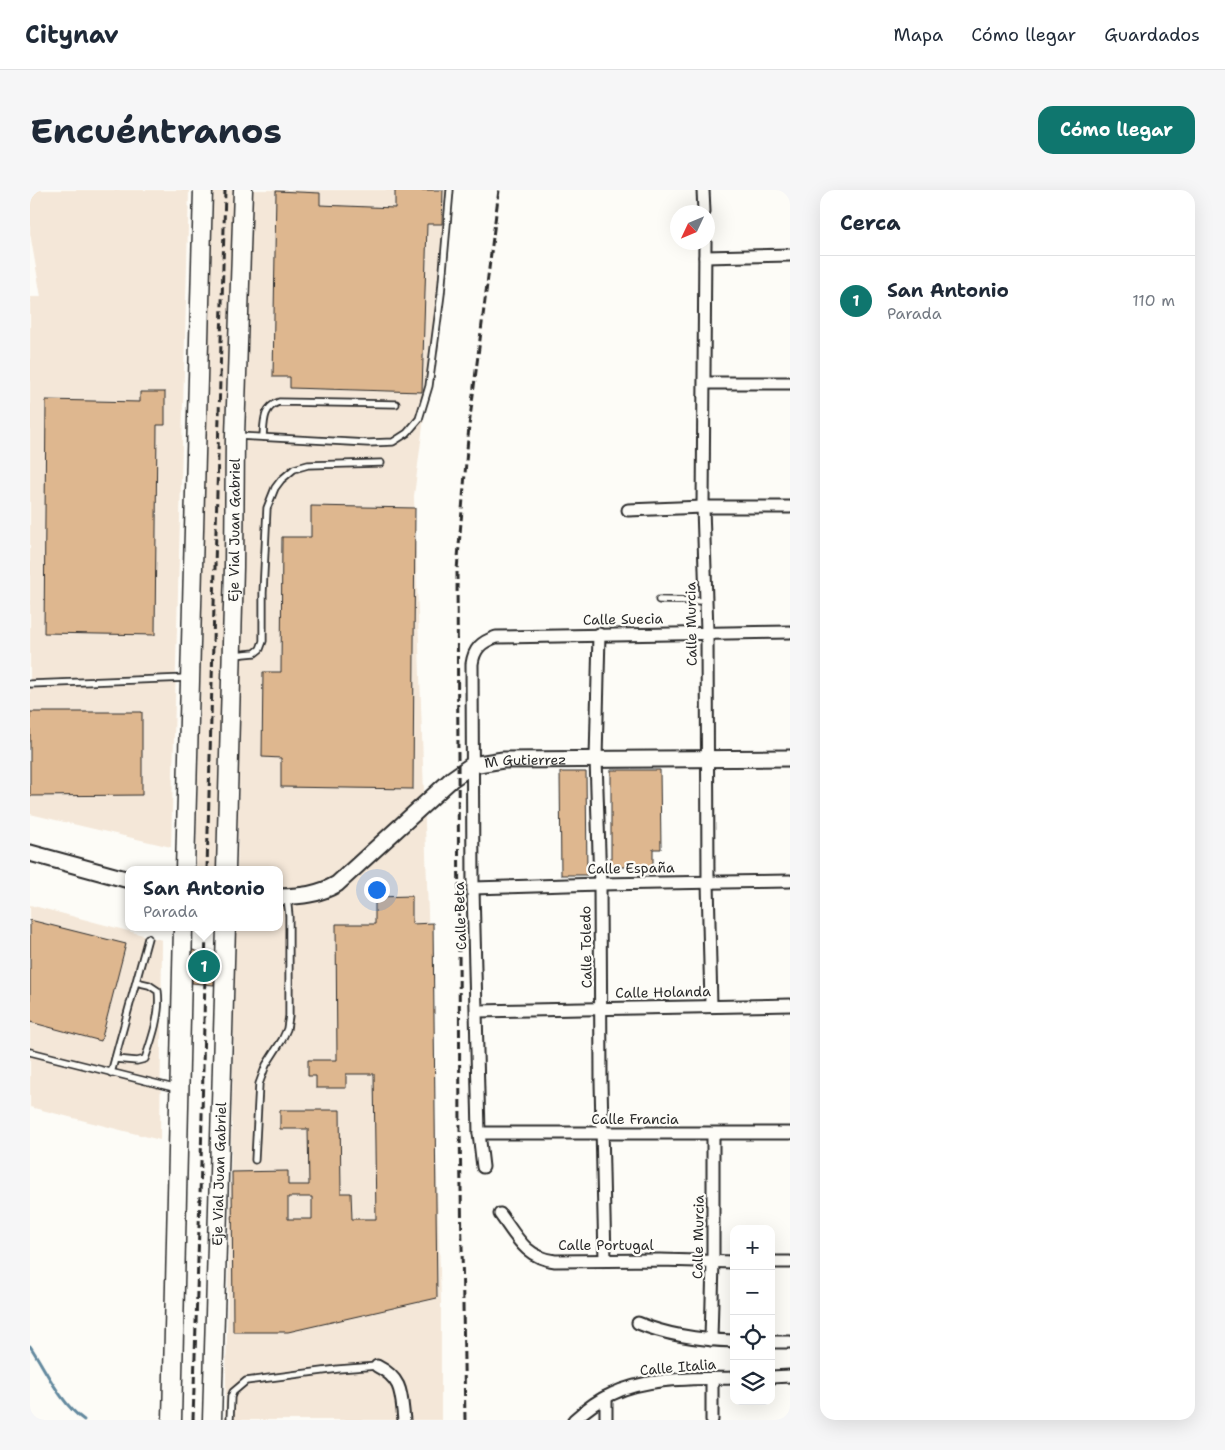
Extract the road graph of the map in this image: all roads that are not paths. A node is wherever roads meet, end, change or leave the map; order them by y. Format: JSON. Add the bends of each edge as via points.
{"nodes":[{"id":1,"x":203,"y":190,"type":"edge"},
{"id":2,"x":450,"y":190,"type":"edge"},
{"id":3,"x":703,"y":190,"type":"edge"},
{"id":4,"x":245,"y":193,"type":"edge"},
{"id":5,"x":704,"y":205,"type":"edge"},
{"id":6,"x":705,"y":250,"type":"edge"},
{"id":7,"x":790,"y":255,"type":"edge"},
{"id":8,"x":705,"y":258,"type":"junction"},
{"id":9,"x":705,"y":383,"type":"junction"},
{"id":10,"x":790,"y":383,"type":"edge"},
{"id":11,"x":396,"y":404,"type":"dead end"},
{"id":12,"x":236,"y":436,"type":"junction"},
{"id":13,"x":263,"y":437,"type":"junction"},
{"id":14,"x":381,"y":463,"type":"dead end"},
{"id":15,"x":703,"y":507,"type":"junction"},
{"id":16,"x":790,"y":507,"type":"edge"},
{"id":17,"x":628,"y":510,"type":"dead end"},
{"id":18,"x":659,"y":600,"type":"dead end"},
{"id":19,"x":706,"y":601,"type":"junction"},
{"id":20,"x":707,"y":632,"type":"junction"},
{"id":21,"x":790,"y":632,"type":"edge"},
{"id":22,"x":599,"y":634,"type":"junction"},
{"id":23,"x":232,"y":656,"type":"junction"},
{"id":24,"x":472,"y":664,"type":"joint"},
{"id":25,"x":190,"y":678,"type":"junction"},
{"id":26,"x":30,"y":684,"type":"edge"},
{"id":27,"x":790,"y":758,"type":"edge"},
{"id":28,"x":596,"y":759,"type":"junction"},
{"id":29,"x":706,"y":759,"type":"junction"},
{"id":30,"x":472,"y":765,"type":"junction"},
{"id":31,"x":30,"y":853,"type":"edge"},
{"id":32,"x":185,"y":866,"type":"edge"},
{"id":33,"x":226,"y":866,"type":"edge"},
{"id":34,"x":125,"y":879,"type":"edge"},
{"id":35,"x":790,"y":881,"type":"edge"},
{"id":36,"x":708,"y":882,"type":"junction"},
{"id":37,"x":600,"y":884,"type":"junction"},
{"id":38,"x":473,"y":888,"type":"junction"},
{"id":39,"x":283,"y":897,"type":"edge"},
{"id":40,"x":183,"y":931,"type":"edge"},
{"id":41,"x":226,"y":931,"type":"edge"},
{"id":42,"x":148,"y":938,"type":"dead end"},
{"id":43,"x":136,"y":982,"type":"junction"},
{"id":44,"x":790,"y":1005,"type":"edge"},
{"id":45,"x":711,"y":1006,"type":"junction"},
{"id":46,"x":602,"y":1008,"type":"junction"},
{"id":47,"x":477,"y":1011,"type":"junction"},
{"id":48,"x":30,"y":1052,"type":"edge"},
{"id":49,"x":115,"y":1059,"type":"junction"},
{"id":50,"x":111,"y":1072,"type":"junction"},
{"id":51,"x":180,"y":1090,"type":"junction"},
{"id":52,"x":479,"y":1133,"type":"junction"},
{"id":53,"x":602,"y":1133,"type":"junction"},
{"id":54,"x":790,"y":1133,"type":"edge"},
{"id":55,"x":713,"y":1134,"type":"junction"},
{"id":56,"x":255,"y":1160,"type":"dead end"},
{"id":57,"x":483,"y":1167,"type":"dead end"},
{"id":58,"x":500,"y":1214,"type":"dead end"},
{"id":59,"x":605,"y":1260,"type":"junction"},
{"id":60,"x":713,"y":1262,"type":"junction"},
{"id":61,"x":730,"y":1262,"type":"edge"},
{"id":62,"x":775,"y":1262,"type":"edge"},
{"id":63,"x":790,"y":1262,"type":"edge"},
{"id":64,"x":638,"y":1323,"type":"dead end"},
{"id":65,"x":710,"y":1340,"type":"junction"},
{"id":66,"x":730,"y":1341,"type":"edge"},
{"id":67,"x":775,"y":1342,"type":"edge"},
{"id":68,"x":790,"y":1342,"type":"edge"},
{"id":69,"x":377,"y":1366,"type":"joint"},
{"id":70,"x":790,"y":1376,"type":"edge"},
{"id":71,"x":775,"y":1377,"type":"edge"},
{"id":72,"x":730,"y":1378,"type":"edge"},
{"id":73,"x":712,"y":1379,"type":"junction"},
{"id":74,"x":606,"y":1396,"type":"junction"},
{"id":75,"x":172,"y":1420,"type":"edge"},
{"id":76,"x":212,"y":1420,"type":"edge"},
{"id":77,"x":230,"y":1420,"type":"edge"},
{"id":78,"x":404,"y":1420,"type":"edge"},
{"id":79,"x":574,"y":1420,"type":"edge"},
{"id":80,"x":606,"y":1420,"type":"edge"},
{"id":81,"x":712,"y":1420,"type":"edge"}],
"edges":[{"from":1,"to":25,"type":"main road"},
{"from":2,"to":13,"type":"lane","via":[[429,386],[414,426],[393,442]]},
{"from":3,"to":5,"type":"street"},
{"from":4,"to":12,"type":"main road","name":"Eje Vial Juan Gabriel"},
{"from":6,"to":8,"type":"street","name":"Calle Murcia"},
{"from":7,"to":8,"type":"street"},
{"from":8,"to":9,"type":"street","name":"Calle Murcia"},
{"from":9,"to":10,"type":"street"},
{"from":9,"to":15,"type":"street","name":"Calle Murcia"},
{"from":11,"to":13,"type":"lane","via":[[280,402],[267,410]]},
{"from":12,"to":13,"type":"lane"},
{"from":12,"to":23,"type":"main road","name":"Eje Vial Juan Gabriel"},
{"from":14,"to":23,"type":"lane","via":[[308,465],[294,469],[281,480],[267,508],[263,641],[255,653]]},
{"from":15,"to":16,"type":"street"},
{"from":15,"to":17,"type":"street"},
{"from":15,"to":19,"type":"street","name":"Calle Murcia"},
{"from":18,"to":19,"type":"lane"},
{"from":19,"to":20,"type":"street","name":"Calle Murcia"},
{"from":20,"to":21,"type":"street","name":"Calle Suecia"},
{"from":20,"to":22,"type":"street","name":"Calle Suecia"},
{"from":20,"to":29,"type":"street","name":"Calle Murcia"},
{"from":22,"to":24,"type":"street","name":"Calle Suecia","via":[[496,637],[478,647]]},
{"from":22,"to":28,"type":"street","name":"Calle Toledo"},
{"from":23,"to":33,"type":"main road","name":"Eje Vial Juan Gabriel"},
{"from":24,"to":30,"type":"street","name":"Calle Beta"},
{"from":25,"to":26,"type":"lane"},
{"from":25,"to":32,"type":"main road"},
{"from":27,"to":29,"type":"street","name":"M Gutierrez"},
{"from":28,"to":29,"type":"street","name":"M Gutierrez"},
{"from":28,"to":30,"type":"street","name":"M Gutierrez","via":[[503,760]]},
{"from":28,"to":37,"type":"street","name":"Calle Toledo"},
{"from":29,"to":36,"type":"street","name":"Calle Murcia"},
{"from":30,"to":38,"type":"street","name":"Calle Beta"},
{"from":30,"to":39,"type":"street","name":"M Gutierrez","via":[[452,779],[337,884],[315,894]]},
{"from":31,"to":34,"type":"street"},
{"from":35,"to":36,"type":"street","name":"Calle España"},
{"from":36,"to":37,"type":"street","name":"Calle España"},
{"from":36,"to":45,"type":"street","name":"Calle Murcia"},
{"from":37,"to":38,"type":"street","name":"Calle España"},
{"from":37,"to":46,"type":"street","name":"Calle Toledo"},
{"from":38,"to":47,"type":"street","name":"Calle Beta"},
{"from":39,"to":56,"type":"lane","via":[[289,916],[289,1016],[287,1029],[259,1084]]},
{"from":40,"to":51,"type":"main road"},
{"from":41,"to":76,"type":"main road","name":"Eje Vial Juan Gabriel"},
{"from":42,"to":43,"type":"lane"},
{"from":43,"to":49,"type":"lane"},
{"from":43,"to":49,"type":"lane","via":[[158,991],[152,1038],[145,1059]]},
{"from":44,"to":45,"type":"street","name":"Calle Holanda"},
{"from":45,"to":46,"type":"street","name":"Calle Holanda"},
{"from":46,"to":47,"type":"street","name":"Calle Holanda"},
{"from":46,"to":53,"type":"street","name":"Calle Toledo"},
{"from":47,"to":52,"type":"street","name":"Calle Beta"},
{"from":48,"to":50,"type":"lane"},
{"from":49,"to":50,"type":"lane"},
{"from":50,"to":51,"type":"lane"},
{"from":51,"to":75,"type":"main road"},
{"from":52,"to":53,"type":"street","name":"Calle Francia"},
{"from":52,"to":57,"type":"street","name":"Calle Beta"},
{"from":53,"to":55,"type":"street","name":"Calle Francia"},
{"from":53,"to":59,"type":"street","name":"Calle Toledo"},
{"from":54,"to":55,"type":"street","name":"Calle Francia"},
{"from":55,"to":60,"type":"street","name":"Calle Murcia"},
{"from":58,"to":59,"type":"street","name":"Calle Portugal","via":[[522,1245],[536,1256],[555,1261]]},
{"from":59,"to":60,"type":"street","name":"Calle Portugal"},
{"from":60,"to":61,"type":"street","name":"Calle Portugal"},
{"from":60,"to":65,"type":"street","name":"Calle Murcia"},
{"from":62,"to":63,"type":"street"},
{"from":64,"to":65,"type":"street","name":"Calle Italia","via":[[672,1334]]},
{"from":65,"to":66,"type":"street","name":"Calle Italia"},
{"from":67,"to":68,"type":"street"},
{"from":69,"to":77,"type":"lane","via":[[246,1382],[233,1392]]},
{"from":69,"to":78,"type":"street","via":[[395,1378]]},
{"from":70,"to":71,"type":"street"},
{"from":72,"to":73,"type":"street","name":"Calle Italia"},
{"from":73,"to":74,"type":"street","name":"Calle Italia","via":[[638,1385]]},
{"from":73,"to":81,"type":"street"},
{"from":74,"to":79,"type":"street","name":"Calle Italia"},
{"from":74,"to":80,"type":"street"}]}
